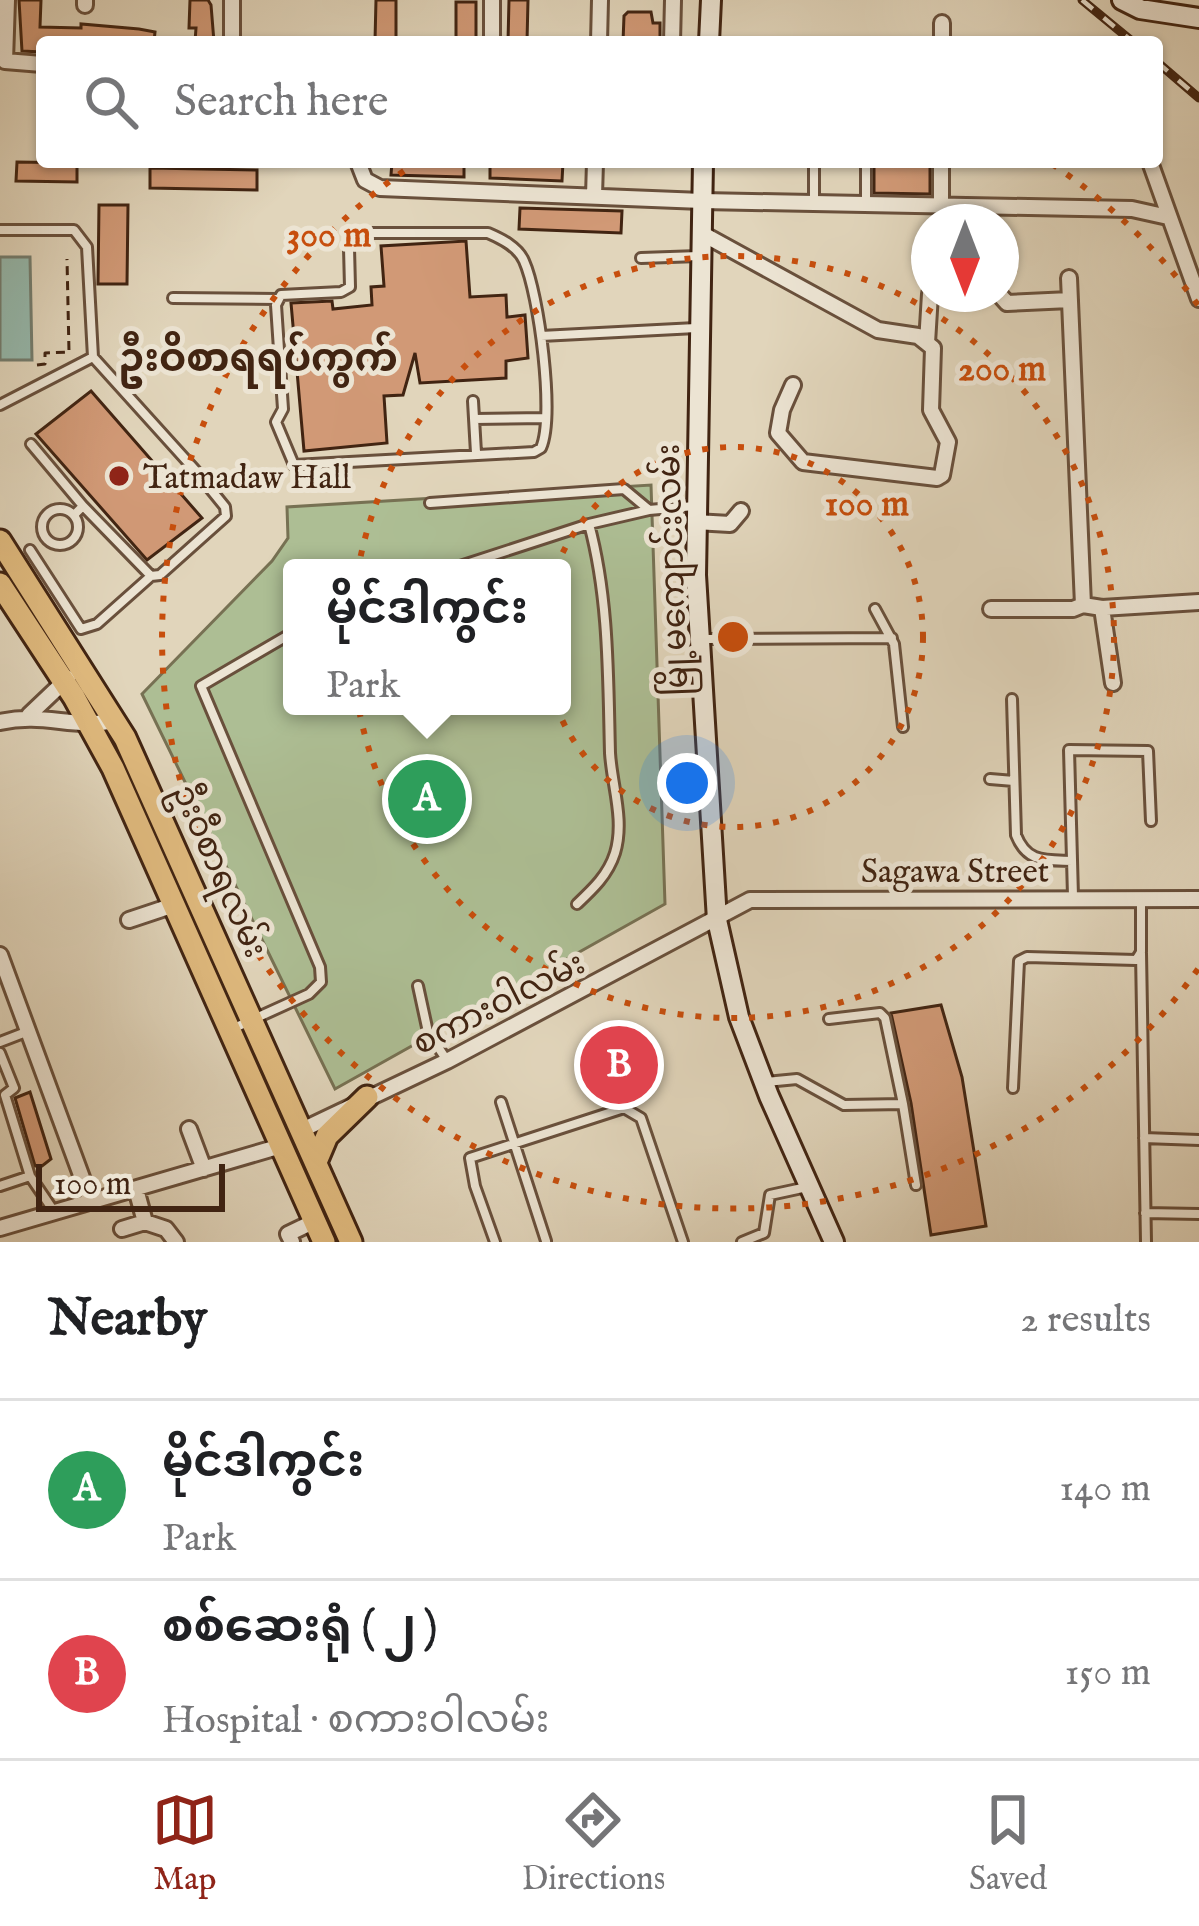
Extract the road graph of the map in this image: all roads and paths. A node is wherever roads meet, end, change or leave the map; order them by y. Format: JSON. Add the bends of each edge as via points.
{"nodes":[{"id":1,"x":7,"y":0,"type":"edge"},
{"id":2,"x":232,"y":0,"type":"edge"},
{"id":3,"x":492,"y":0,"type":"edge"},
{"id":4,"x":601,"y":0,"type":"edge"},
{"id":5,"x":673,"y":0,"type":"edge"},
{"id":6,"x":711,"y":0,"type":"edge"},
{"id":7,"x":1134,"y":3,"type":"edge"},
{"id":8,"x":1199,"y":18,"type":"edge"},
{"id":9,"x":942,"y":22,"type":"dead end"},
{"id":10,"x":232,"y":36,"type":"edge"},
{"id":11,"x":492,"y":36,"type":"edge"},
{"id":12,"x":599,"y":36,"type":"edge"},
{"id":13,"x":672,"y":36,"type":"edge"},
{"id":14,"x":709,"y":36,"type":"edge"},
{"id":15,"x":942,"y":36,"type":"edge"},
{"id":16,"x":36,"y":64,"type":"edge"},
{"id":17,"x":360,"y":168,"type":"edge"},
{"id":18,"x":596,"y":168,"type":"edge"},
{"id":19,"x":704,"y":168,"type":"edge"},
{"id":20,"x":814,"y":168,"type":"edge"},
{"id":21,"x":866,"y":168,"type":"edge"},
{"id":22,"x":941,"y":168,"type":"edge"},
{"id":23,"x":1152,"y":168,"type":"edge"},
{"id":24,"x":594,"y":196,"type":"junction"},
{"id":25,"x":702,"y":201,"type":"junction"},
{"id":26,"x":814,"y":203,"type":"junction"},
{"id":27,"x":866,"y":204,"type":"junction"},
{"id":28,"x":941,"y":204,"type":"edge"},
{"id":29,"x":911,"y":205,"type":"edge"},
{"id":30,"x":1019,"y":207,"type":"edge"},
{"id":31,"x":1168,"y":218,"type":"junction"},
{"id":32,"x":0,"y":230,"type":"edge"},
{"id":33,"x":701,"y":232,"type":"junction"},
{"id":34,"x":699,"y":256,"type":"junction"},
{"id":35,"x":641,"y":258,"type":"dead end"},
{"id":36,"x":67,"y":259,"type":"dead end"},
{"id":37,"x":1070,"y":278,"type":"dead end"},
{"id":38,"x":173,"y":298,"type":"dead end"},
{"id":39,"x":278,"y":299,"type":"junction"},
{"id":40,"x":1199,"y":299,"type":"edge"},
{"id":41,"x":1070,"y":300,"type":"junction"},
{"id":42,"x":1019,"y":302,"type":"edge"},
{"id":43,"x":929,"y":312,"type":"edge"},
{"id":44,"x":698,"y":328,"type":"junction"},
{"id":45,"x":542,"y":336,"type":"junction"},
{"id":46,"x":927,"y":343,"type":"junction"},
{"id":47,"x":93,"y":357,"type":"junction"},
{"id":48,"x":37,"y":365,"type":"dead end"},
{"id":49,"x":794,"y":385,"type":"dead end"},
{"id":50,"x":473,"y":401,"type":"dead end"},
{"id":51,"x":0,"y":405,"type":"edge"},
{"id":52,"x":546,"y":418,"type":"junction"},
{"id":53,"x":474,"y":419,"type":"junction"},
{"id":54,"x":31,"y":444,"type":"dead end"},
{"id":55,"x":476,"y":452,"type":"junction"},
{"id":56,"x":430,"y":503,"type":"dead end"},
{"id":57,"x":83,"y":506,"type":"junction"},
{"id":58,"x":649,"y":510,"type":"junction"},
{"id":59,"x":741,"y":511,"type":"dead end"},
{"id":60,"x":695,"y":514,"type":"junction"},
{"id":61,"x":74,"y":515,"type":"junction"},
{"id":62,"x":589,"y":524,"type":"junction"},
{"id":63,"x":46,"y":539,"type":"junction"},
{"id":64,"x":10,"y":552,"type":"edge"},
{"id":65,"x":482,"y":559,"type":"edge"},
{"id":66,"x":151,"y":576,"type":"junction"},
{"id":67,"x":0,"y":584,"type":"edge"},
{"id":68,"x":1199,"y":602,"type":"edge"},
{"id":69,"x":1083,"y":605,"type":"junction"},
{"id":70,"x":1102,"y":608,"type":"junction"},
{"id":71,"x":875,"y":609,"type":"dead end"},
{"id":72,"x":991,"y":609,"type":"dead end"},
{"id":73,"x":283,"y":638,"type":"edge"},
{"id":74,"x":701,"y":638,"type":"junction"},
{"id":75,"x":892,"y":638,"type":"junction"},
{"id":76,"x":83,"y":668,"type":"junction"},
{"id":77,"x":63,"y":681,"type":"junction"},
{"id":78,"x":1113,"y":682,"type":"dead end"},
{"id":79,"x":1012,"y":699,"type":"dead end"},
{"id":80,"x":29,"y":716,"type":"junction"},
{"id":81,"x":115,"y":721,"type":"junction"},
{"id":82,"x":0,"y":722,"type":"edge"},
{"id":83,"x":91,"y":725,"type":"junction"},
{"id":84,"x":903,"y":727,"type":"dead end"},
{"id":85,"x":991,"y":779,"type":"dead end"},
{"id":86,"x":1014,"y":781,"type":"junction"},
{"id":87,"x":140,"y":800,"type":"junction"},
{"id":88,"x":1150,"y":821,"type":"dead end"},
{"id":89,"x":1072,"y":861,"type":"junction"},
{"id":90,"x":196,"y":895,"type":"junction"},
{"id":91,"x":1072,"y":896,"type":"junction"},
{"id":92,"x":1141,"y":896,"type":"junction"},
{"id":93,"x":1199,"y":898,"type":"edge"},
{"id":94,"x":577,"y":904,"type":"dead end"},
{"id":95,"x":174,"y":905,"type":"junction"},
{"id":96,"x":130,"y":920,"type":"dead end"},
{"id":97,"x":717,"y":920,"type":"junction"},
{"id":98,"x":1141,"y":952,"type":"junction"},
{"id":99,"x":0,"y":955,"type":"edge"},
{"id":100,"x":418,"y":986,"type":"dead end"},
{"id":101,"x":829,"y":1019,"type":"dead end"},
{"id":102,"x":254,"y":1022,"type":"junction"},
{"id":103,"x":230,"y":1030,"type":"junction"},
{"id":104,"x":28,"y":1031,"type":"junction"},
{"id":105,"x":0,"y":1042,"type":"edge"},
{"id":106,"x":0,"y":1053,"type":"edge"},
{"id":107,"x":447,"y":1061,"type":"junction"},
{"id":108,"x":764,"y":1082,"type":"junction"},
{"id":109,"x":1013,"y":1088,"type":"dead end"},
{"id":110,"x":367,"y":1097,"type":"junction"},
{"id":111,"x":501,"y":1102,"type":"dead end"},
{"id":112,"x":903,"y":1104,"type":"junction"},
{"id":113,"x":188,"y":1129,"type":"dead end"},
{"id":114,"x":302,"y":1130,"type":"junction"},
{"id":115,"x":1144,"y":1138,"type":"junction"},
{"id":116,"x":1199,"y":1140,"type":"edge"},
{"id":117,"x":515,"y":1144,"type":"junction"},
{"id":118,"x":281,"y":1146,"type":"junction"},
{"id":119,"x":316,"y":1162,"type":"junction"},
{"id":120,"x":204,"y":1169,"type":"junction"},
{"id":121,"x":30,"y":1176,"type":"junction"},
{"id":122,"x":916,"y":1185,"type":"dead end"},
{"id":123,"x":0,"y":1186,"type":"edge"},
{"id":124,"x":808,"y":1186,"type":"junction"},
{"id":125,"x":136,"y":1189,"type":"junction"},
{"id":126,"x":91,"y":1202,"type":"junction"},
{"id":127,"x":55,"y":1213,"type":"junction"},
{"id":128,"x":1145,"y":1214,"type":"junction"},
{"id":129,"x":1199,"y":1214,"type":"edge"},
{"id":130,"x":146,"y":1222,"type":"junction"},
{"id":131,"x":0,"y":1228,"type":"edge"},
{"id":132,"x":122,"y":1229,"type":"dead end"},
{"id":133,"x":320,"y":1232,"type":"edge"},
{"id":134,"x":546,"y":1241,"type":"edge"},
{"id":135,"x":176,"y":1242,"type":"edge"},
{"id":136,"x":292,"y":1242,"type":"edge"},
{"id":137,"x":351,"y":1242,"type":"edge"},
{"id":138,"x":495,"y":1242,"type":"edge"},
{"id":139,"x":683,"y":1242,"type":"edge"},
{"id":140,"x":742,"y":1242,"type":"edge"},
{"id":141,"x":834,"y":1242,"type":"edge"},
{"id":142,"x":1145,"y":1242,"type":"edge"}],
"edges":[{"from":1,"to":16,"type":"street","via":[[5,61]]},
{"from":2,"to":10,"type":"street"},
{"from":3,"to":11,"type":"street"},
{"from":4,"to":12,"type":"street"},
{"from":5,"to":13,"type":"street"},
{"from":6,"to":14,"type":"main road"},
{"from":7,"to":8,"type":"main road"},
{"from":9,"to":15,"type":"street"},
{"from":17,"to":24,"type":"street","via":[[380,188]]},
{"from":18,"to":24,"type":"street"},
{"from":19,"to":25,"type":"main road","name":"မြို့မကျောင်းလမ်း"},
{"from":20,"to":26,"type":"lane"},
{"from":21,"to":27,"type":"lane"},
{"from":22,"to":28,"type":"street"},
{"from":23,"to":31,"type":"street"},
{"from":24,"to":25,"type":"street"},
{"from":25,"to":26,"type":"street"},
{"from":25,"to":33,"type":"main road","name":"မြို့မကျောင်းလမ်း"},
{"from":26,"to":27,"type":"street"},
{"from":27,"to":29,"type":"street"},
{"from":30,"to":31,"type":"street","via":[[1132,209]]},
{"from":31,"to":40,"type":"street"},
{"from":32,"to":47,"type":"lane","via":[[74,230],[83,238]]},
{"from":33,"to":34,"type":"main road","name":"မြို့မကျောင်းလမ်း"},
{"from":33,"to":46,"type":"street","via":[[878,329]]},
{"from":34,"to":35,"type":"lane"},
{"from":34,"to":44,"type":"main road","name":"မြို့မကျောင်းလမ်း"},
{"from":36,"to":48,"type":"path","via":[[69,352],[45,353],[45,364]]},
{"from":37,"to":41,"type":"street"},
{"from":38,"to":39,"type":"lane"},
{"from":39,"to":45,"type":"lane","via":[[350,287],[349,248],[360,233],[488,233],[524,259]]},
{"from":39,"to":55,"type":"lane","via":[[283,409],[276,422],[294,465]]},
{"from":41,"to":42,"type":"street"},
{"from":41,"to":69,"type":"street"},
{"from":43,"to":46,"type":"street"},
{"from":44,"to":45,"type":"lane"},
{"from":44,"to":60,"type":"main road","name":"မြို့မကျောင်းလမ်း"},
{"from":45,"to":52,"type":"lane"},
{"from":46,"to":49,"type":"street","via":[[931,410],[948,442],[940,477],[803,462],[778,433]]},
{"from":47,"to":51,"type":"lane"},
{"from":47,"to":66,"type":"lane","via":[[225,507],[224,522]]},
{"from":50,"to":53,"type":"lane"},
{"from":52,"to":53,"type":"lane"},
{"from":52,"to":55,"type":"lane","via":[[534,452]]},
{"from":53,"to":55,"type":"lane"},
{"from":54,"to":57,"type":"lane"},
{"from":56,"to":58,"type":"lane","via":[[624,489]]},
{"from":57,"to":61,"type":"lane"},
{"from":57,"to":66,"type":"lane"},
{"from":58,"to":60,"type":"lane"},
{"from":58,"to":62,"type":"lane"},
{"from":59,"to":60,"type":"street","via":[[730,524]]},
{"from":60,"to":74,"type":"main road","name":"မြို့မကျောင်းလမ်း"},
{"from":61,"to":63,"type":"lane","via":[[72,542]]},
{"from":61,"to":63,"type":"lane","via":[[48,513]]},
{"from":62,"to":65,"type":"lane"},
{"from":62,"to":94,"type":"lane","via":[[619,827],[601,881]]},
{"from":63,"to":64,"type":"lane"},
{"from":64,"to":66,"type":"lane","via":[[81,629],[98,624]]},
{"from":64,"to":76,"type":"main road","name":"ဦးဝီစာရလမ်း"},
{"from":67,"to":77,"type":"main road","name":"ဦးဝီစာရလမ်း"},
{"from":68,"to":70,"type":"street"},
{"from":69,"to":70,"type":"street"},
{"from":69,"to":72,"type":"street"},
{"from":70,"to":78,"type":"street"},
{"from":71,"to":75,"type":"lane"},
{"from":73,"to":102,"type":"lane","via":[[202,686],[320,967],[321,982],[309,994]]},
{"from":74,"to":75,"type":"lane"},
{"from":74,"to":97,"type":"main road","name":"မြို့မကျောင်းလမ်း"},
{"from":75,"to":84,"type":"lane"},
{"from":76,"to":77,"type":"street"},
{"from":76,"to":81,"type":"main road","name":"ဦးဝီစာရလမ်း"},
{"from":77,"to":80,"type":"street"},
{"from":77,"to":83,"type":"main road","name":"ဦးဝီစာရလမ်း"},
{"from":79,"to":86,"type":"lane"},
{"from":80,"to":82,"type":"street"},
{"from":80,"to":83,"type":"street"},
{"from":81,"to":83,"type":"street"},
{"from":81,"to":87,"type":"main road","name":"ဦးဝီစာရလမ်း"},
{"from":83,"to":87,"type":"main road","name":"ဦးဝီစာရလမ်း"},
{"from":85,"to":86,"type":"lane"},
{"from":86,"to":89,"type":"lane","via":[[1022,851],[1036,860]]},
{"from":87,"to":90,"type":"main road","name":"ဦးဝီစာရလမ်း"},
{"from":87,"to":95,"type":"main road","name":"ဦးဝီစာရလမ်း"},
{"from":88,"to":89,"type":"lane","via":[[1148,752],[1070,750]]},
{"from":89,"to":91,"type":"lane"},
{"from":90,"to":95,"type":"main road"},
{"from":90,"to":102,"type":"main road","name":"ဦးဝီစာရလမ်း"},
{"from":91,"to":92,"type":"street","name":"Sagawa Street"},
{"from":91,"to":97,"type":"street","name":"Sagawa Street","via":[[762,898]]},
{"from":92,"to":93,"type":"street","name":"Sagawa Street"},
{"from":92,"to":98,"type":"lane"},
{"from":95,"to":96,"type":"street"},
{"from":95,"to":103,"type":"main road","name":"ဦးဝီစာရလမ်း"},
{"from":97,"to":107,"type":"street","name":"စကားဝါလမ်း"},
{"from":97,"to":108,"type":"main road","name":"မြို့မကျောင်းလမ်း"},
{"from":98,"to":109,"type":"lane","via":[[1127,962],[1019,962]]},
{"from":98,"to":115,"type":"lane"},
{"from":99,"to":104,"type":"street"},
{"from":100,"to":107,"type":"lane","via":[[428,1032]]},
{"from":101,"to":112,"type":"lane","via":[[885,1018]]},
{"from":102,"to":103,"type":"lane"},
{"from":102,"to":114,"type":"main road","name":"ဦးဝီစာရလမ်း"},
{"from":103,"to":118,"type":"main road","name":"ဦးဝီစာရလမ်း"},
{"from":104,"to":105,"type":"lane"},
{"from":104,"to":126,"type":"street"},
{"from":106,"to":121,"type":"lane"},
{"from":107,"to":110,"type":"street","name":"စကားဝါလမ်း"},
{"from":108,"to":112,"type":"lane","via":[[797,1079],[844,1106]]},
{"from":108,"to":124,"type":"main road","name":"မြို့မကျောင်းလမ်း"},
{"from":110,"to":114,"type":"street","name":"စကားဝါလမ်း"},
{"from":110,"to":119,"type":"main road","via":[[327,1136]]},
{"from":111,"to":117,"type":"lane"},
{"from":112,"to":122,"type":"lane"},
{"from":113,"to":120,"type":"street"},
{"from":114,"to":119,"type":"main road","name":"ဦးဝီစာရလမ်း"},
{"from":115,"to":116,"type":"lane"},
{"from":115,"to":128,"type":"lane"},
{"from":117,"to":134,"type":"lane"},
{"from":117,"to":138,"type":"lane","via":[[470,1158]]},
{"from":117,"to":139,"type":"lane","via":[[624,1108],[637,1113]]},
{"from":118,"to":120,"type":"street"},
{"from":118,"to":133,"type":"main road","name":"ဦးဝီစာရလမ်း"},
{"from":119,"to":137,"type":"main road","name":"ဦးဝီစာရလမ်း"},
{"from":120,"to":125,"type":"street"},
{"from":121,"to":123,"type":"lane"},
{"from":121,"to":127,"type":"lane"},
{"from":124,"to":140,"type":"lane","via":[[770,1195],[764,1233]]},
{"from":124,"to":141,"type":"main road","name":"မြို့မကျောင်းလမ်း"},
{"from":125,"to":126,"type":"street"},
{"from":125,"to":130,"type":"street"},
{"from":126,"to":127,"type":"street"},
{"from":127,"to":131,"type":"street"},
{"from":128,"to":129,"type":"lane"},
{"from":128,"to":142,"type":"lane"},
{"from":130,"to":132,"type":"street"},
{"from":130,"to":135,"type":"street"},
{"from":133,"to":136,"type":"street","via":[[288,1234]]}]}
